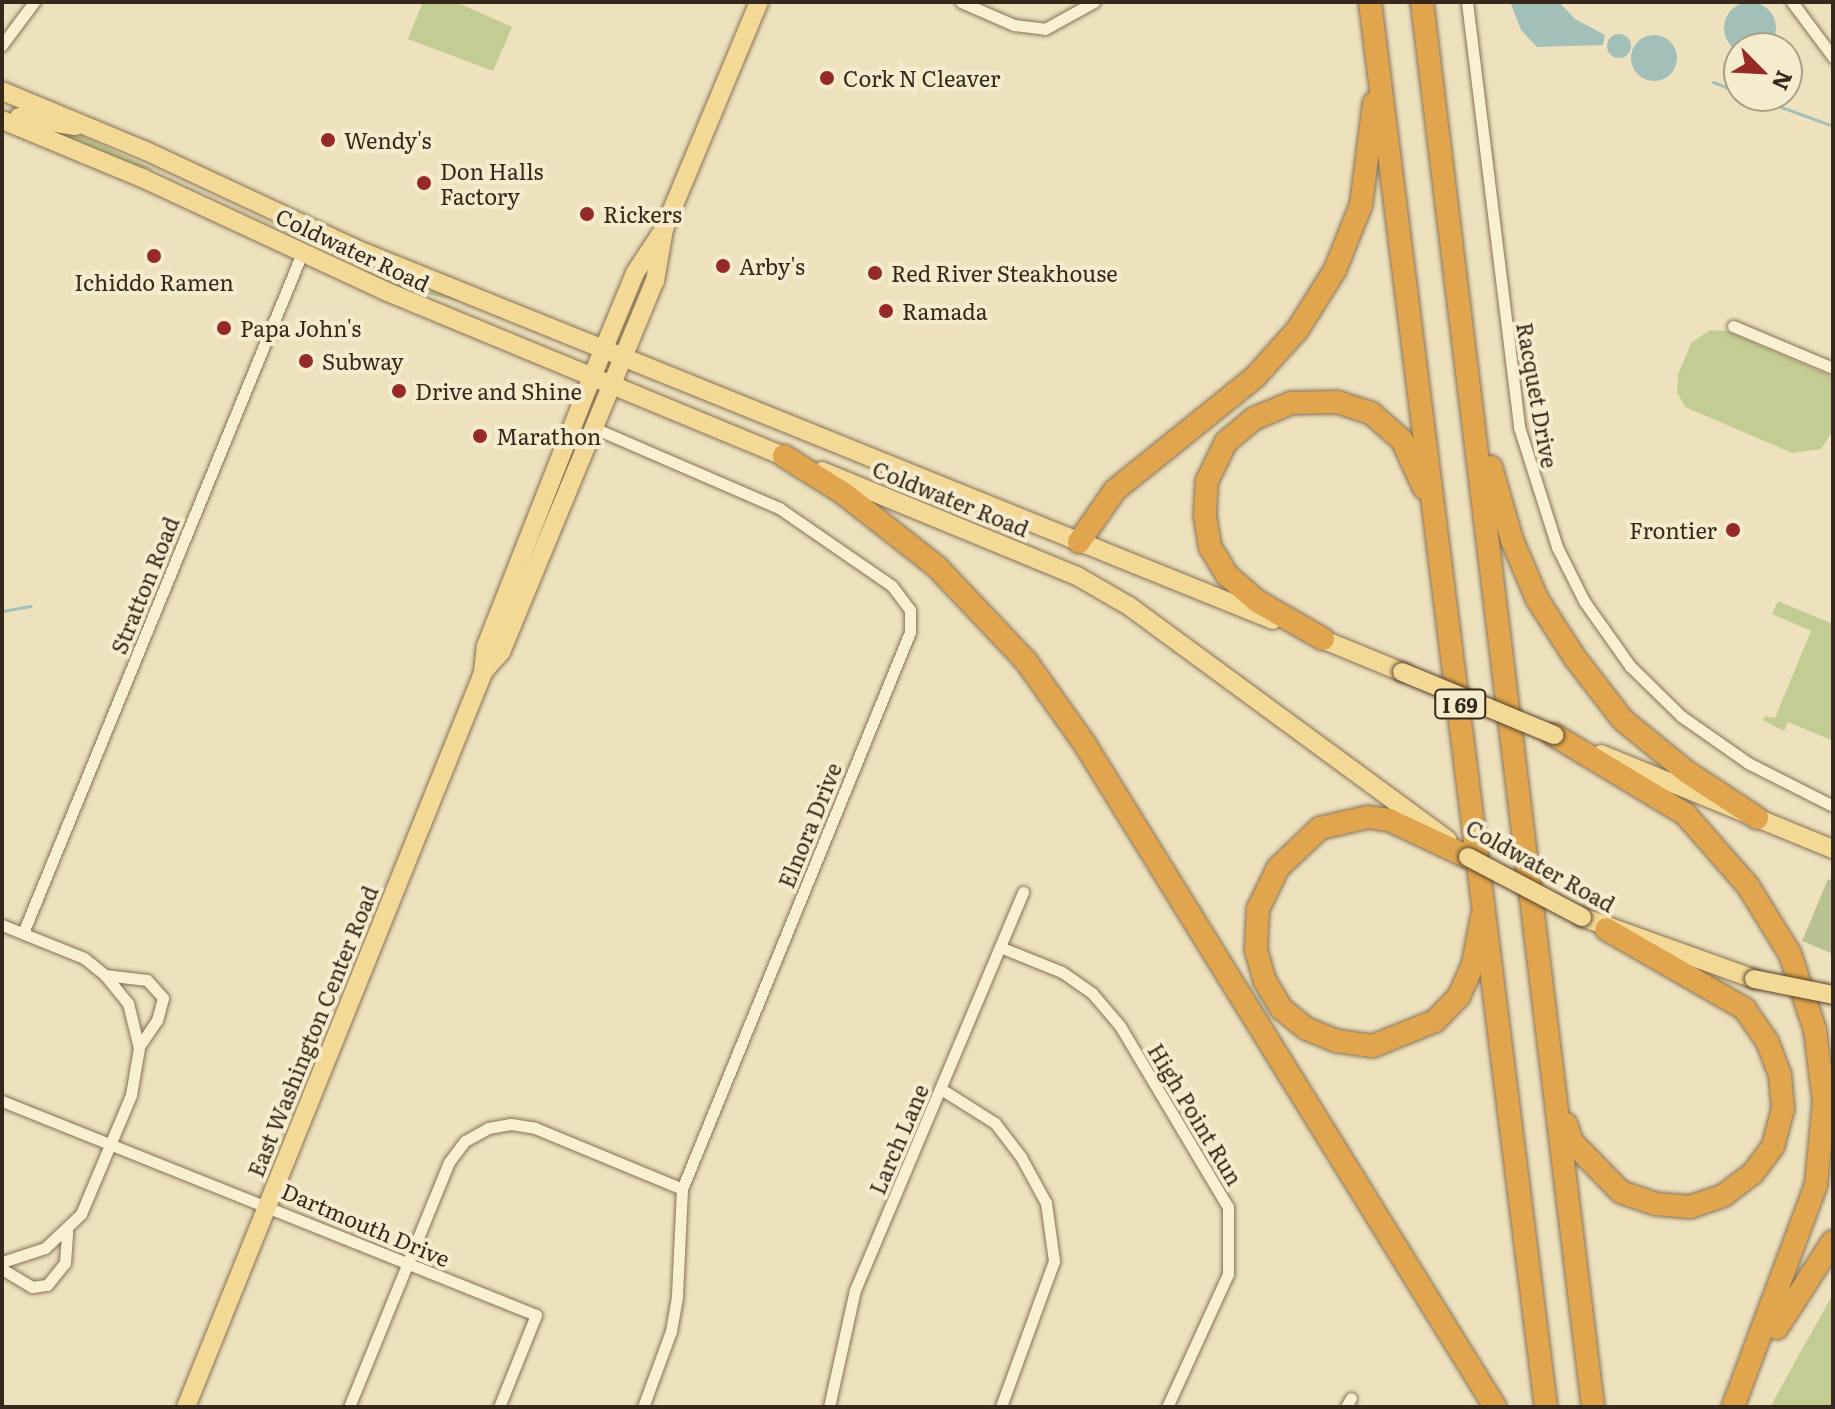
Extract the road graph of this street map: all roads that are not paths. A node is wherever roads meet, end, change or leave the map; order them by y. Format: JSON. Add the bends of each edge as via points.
{"nodes":[{"id":1,"x":34,"y":2,"type":"edge"},
{"id":2,"x":759,"y":2,"type":"edge"},
{"id":3,"x":961,"y":2,"type":"edge"},
{"id":4,"x":1094,"y":2,"type":"edge"},
{"id":5,"x":1370,"y":2,"type":"edge"},
{"id":6,"x":1422,"y":2,"type":"edge"},
{"id":7,"x":1467,"y":2,"type":"edge"},
{"id":8,"x":1792,"y":2,"type":"edge"},
{"id":9,"x":1377,"y":42,"type":"junction"},
{"id":10,"x":2,"y":45,"type":"edge"},
{"id":11,"x":1833,"y":57,"type":"edge"},
{"id":12,"x":2,"y":91,"type":"edge"},
{"id":13,"x":2,"y":110,"type":"edge"},
{"id":14,"x":2,"y":120,"type":"edge"},
{"id":15,"x":82,"y":124,"type":"junction"},
{"id":16,"x":210,"y":209,"type":"junction"},
{"id":17,"x":313,"y":228,"type":"junction"},
{"id":18,"x":664,"y":229,"type":"junction"},
{"id":19,"x":302,"y":253,"type":"junction"},
{"id":20,"x":407,"y":269,"type":"junction"},
{"id":21,"x":1733,"y":326,"type":"dead end"},
{"id":22,"x":605,"y":347,"type":"junction"},
{"id":23,"x":625,"y":356,"type":"junction"},
{"id":24,"x":1833,"y":368,"type":"edge"},
{"id":25,"x":592,"y":377,"type":"junction"},
{"id":26,"x":611,"y":385,"type":"junction"},
{"id":27,"x":1472,"y":399,"type":"junction"},
{"id":28,"x":594,"y":428,"type":"junction"},
{"id":29,"x":784,"y":456,"type":"junction"},
{"id":30,"x":1437,"y":531,"type":"junction"},
{"id":31,"x":1079,"y":542,"type":"junction"},
{"id":32,"x":1323,"y":639,"type":"junction"},
{"id":33,"x":483,"y":673,"type":"junction"},
{"id":34,"x":1554,"y":735,"type":"junction"},
{"id":35,"x":1833,"y":806,"type":"edge"},
{"id":36,"x":1757,"y":818,"type":"junction"},
{"id":37,"x":1420,"y":827,"type":"junction"},
{"id":38,"x":1833,"y":849,"type":"edge"},
{"id":39,"x":1468,"y":857,"type":"joint"},
{"id":40,"x":1023,"y":892,"type":"dead end"},
{"id":41,"x":1486,"y":900,"type":"junction"},
{"id":42,"x":2,"y":925,"type":"edge"},
{"id":43,"x":1606,"y":929,"type":"junction"},
{"id":44,"x":23,"y":933,"type":"junction"},
{"id":45,"x":1000,"y":947,"type":"junction"},
{"id":46,"x":105,"y":975,"type":"junction"},
{"id":47,"x":1833,"y":995,"type":"edge"},
{"id":48,"x":139,"y":1048,"type":"junction"},
{"id":49,"x":941,"y":1089,"type":"junction"},
{"id":50,"x":1555,"y":1089,"type":"junction"},
{"id":51,"x":2,"y":1101,"type":"edge"},
{"id":52,"x":112,"y":1144,"type":"junction"},
{"id":53,"x":682,"y":1189,"type":"junction"},
{"id":54,"x":268,"y":1204,"type":"junction"},
{"id":55,"x":67,"y":1232,"type":"junction"},
{"id":56,"x":1833,"y":1241,"type":"edge"},
{"id":57,"x":2,"y":1262,"type":"edge"},
{"id":58,"x":407,"y":1263,"type":"junction"},
{"id":59,"x":2,"y":1269,"type":"edge"},
{"id":60,"x":186,"y":1407,"type":"edge"},
{"id":61,"x":349,"y":1407,"type":"edge"},
{"id":62,"x":499,"y":1407,"type":"edge"},
{"id":63,"x":643,"y":1407,"type":"edge"},
{"id":64,"x":829,"y":1407,"type":"edge"},
{"id":65,"x":1001,"y":1407,"type":"edge"},
{"id":66,"x":1167,"y":1407,"type":"edge"},
{"id":67,"x":1495,"y":1407,"type":"edge"},
{"id":68,"x":1546,"y":1407,"type":"edge"},
{"id":69,"x":1593,"y":1407,"type":"edge"},
{"id":70,"x":1734,"y":1407,"type":"edge"}],
"edges":[{"from":1,"to":10,"type":"street"},
{"from":2,"to":18,"type":"main road","name":"East Washington Center Road"},
{"from":3,"to":4,"type":"street","via":[[1014,25],[1045,29]]},
{"from":5,"to":9,"type":"highway","number":"I 69"},
{"from":6,"to":27,"type":"highway","number":"I 69"},
{"from":7,"to":35,"type":"street","name":"Racquet Drive","via":[[1519,427],[1557,547],[1584,601],[1630,666],[1681,716],[1748,763]]},
{"from":8,"to":11,"type":"street"},
{"from":9,"to":30,"type":"highway","number":"I 69"},
{"from":9,"to":31,"type":"highway","via":[[1361,205],[1335,270],[1298,329],[1255,377],[1115,490]]},
{"from":12,"to":15,"type":"main road","name":"Coldwater Road"},
{"from":13,"to":15,"type":"main road","via":[[70,128]]},
{"from":14,"to":16,"type":"main road","name":"Coldwater Road"},
{"from":15,"to":17,"type":"main road","name":"Coldwater Road"},
{"from":16,"to":17,"type":"main road","via":[[220,206],[299,232]]},
{"from":16,"to":19,"type":"main road","name":"Coldwater Road"},
{"from":17,"to":20,"type":"main road","name":"Coldwater Road"},
{"from":18,"to":22,"type":"main road","name":"East Washington Center Road","via":[[635,273]]},
{"from":18,"to":23,"type":"main road","name":"East Washington Center Road","via":[[660,266]]},
{"from":19,"to":20,"type":"main road","via":[[325,250],[351,262]]},
{"from":19,"to":25,"type":"main road","name":"Coldwater Road"},
{"from":19,"to":44,"type":"street","name":"Stratton Road"},
{"from":20,"to":22,"type":"main road","name":"Coldwater Road"},
{"from":21,"to":24,"type":"street"},
{"from":22,"to":23,"type":"main road","name":"Coldwater Road"},
{"from":22,"to":25,"type":"main road","name":"East Washington Center Road"},
{"from":23,"to":26,"type":"main road","name":"East Washington Center Road"},
{"from":23,"to":31,"type":"main road","name":"Coldwater Road"},
{"from":25,"to":26,"type":"main road","name":"Coldwater Road"},
{"from":25,"to":33,"type":"main road","name":"East Washington Center Road","via":[[486,646]]},
{"from":26,"to":28,"type":"main road","name":"East Washington Center Road"},
{"from":26,"to":29,"type":"main road","name":"Coldwater Road"},
{"from":27,"to":36,"type":"highway","via":[[1512,540],[1537,599],[1575,658],[1623,720],[1687,772]]},
{"from":27,"to":50,"type":"highway","number":"I 69"},
{"from":28,"to":33,"type":"main road","name":"East Washington Center Road","via":[[501,652]]},
{"from":28,"to":53,"type":"street","name":"Elnora Drive","via":[[779,508],[892,586],[910,610],[910,632]]},
{"from":29,"to":37,"type":"main road","name":"Coldwater Road","via":[[1077,576],[1129,606]]},
{"from":29,"to":67,"type":"highway","via":[[843,493],[937,567],[1026,661],[1084,743]]},
{"from":30,"to":32,"type":"highway","via":[[1402,440],[1371,413],[1337,402],[1291,403],[1253,419],[1226,442],[1207,481],[1210,547],[1227,575],[1257,601]]},
{"from":30,"to":41,"type":"highway","number":"I 69"},
{"from":31,"to":32,"type":"main road","name":"Coldwater Road"},
{"from":32,"to":34,"type":"main road","name":"Coldwater Road","bridge":true},
{"from":33,"to":54,"type":"main road","name":"East Washington Center Road"},
{"from":34,"to":36,"type":"main road","name":"Coldwater Road"},
{"from":34,"to":70,"type":"highway","via":[[1685,814],[1748,886],[1790,954],[1815,1030],[1824,1101],[1816,1185]]},
{"from":36,"to":38,"type":"main road","name":"Coldwater Road"},
{"from":37,"to":39,"type":"highway"},
{"from":37,"to":41,"type":"highway","via":[[1389,820],[1343,821],[1320,828],[1278,868],[1258,909],[1256,950],[1265,981],[1282,1009],[1307,1029],[1337,1041],[1373,1046],[1435,1021],[1459,996],[1473,964]]},
{"from":39,"to":43,"type":"main road","name":"Coldwater Road","bridge":true},
{"from":40,"to":45,"type":"street","name":"Larch Lane"},
{"from":41,"to":68,"type":"highway","number":"I 69"},
{"from":42,"to":44,"type":"street"},
{"from":43,"to":47,"type":"main road","name":"Coldwater Road","bridge":true,"via":[[1754,979]]},
{"from":43,"to":50,"type":"highway","via":[[1745,1009],[1767,1041],[1780,1075],[1783,1109],[1773,1146],[1753,1173],[1724,1195],[1690,1207],[1656,1204],[1621,1192],[1595,1171],[1572,1142]]},
{"from":44,"to":46,"type":"street","via":[[84,958]]},
{"from":45,"to":49,"type":"street","name":"Larch Lane"},
{"from":45,"to":66,"type":"street","name":"High Point Run","via":[[1062,972],[1092,993],[1120,1026],[1228,1207],[1228,1274]]},
{"from":46,"to":48,"type":"street","via":[[128,1003]]},
{"from":46,"to":48,"type":"street","via":[[147,980],[163,998],[157,1020]]},
{"from":48,"to":52,"type":"street","via":[[131,1095]]},
{"from":49,"to":64,"type":"street","name":"Larch Lane","via":[[855,1290]]},
{"from":49,"to":65,"type":"street","via":[[995,1123],[1046,1203],[1054,1261]]},
{"from":50,"to":69,"type":"highway","number":"I 69"},
{"from":51,"to":52,"type":"street","name":"Dartmouth Drive"},
{"from":52,"to":54,"type":"street","name":"Dartmouth Drive"},
{"from":52,"to":55,"type":"street","via":[[94,1191]]},
{"from":53,"to":58,"type":"street","via":[[535,1128],[488,1128],[465,1141],[449,1162]]},
{"from":53,"to":63,"type":"street","name":"Elnora Drive","via":[[671,1331]]},
{"from":54,"to":58,"type":"street","name":"Dartmouth Drive"},
{"from":54,"to":60,"type":"main road","name":"East Washington Center Road"},
{"from":55,"to":57,"type":"street","via":[[45,1248]]},
{"from":55,"to":59,"type":"street","via":[[65,1263],[47,1285],[32,1287]]},
{"from":56,"to":70,"type":"highway","via":[[1809,1273]]},
{"from":58,"to":61,"type":"street"},
{"from":58,"to":62,"type":"street","name":"Dartmouth Drive","via":[[536,1315]]}]}
